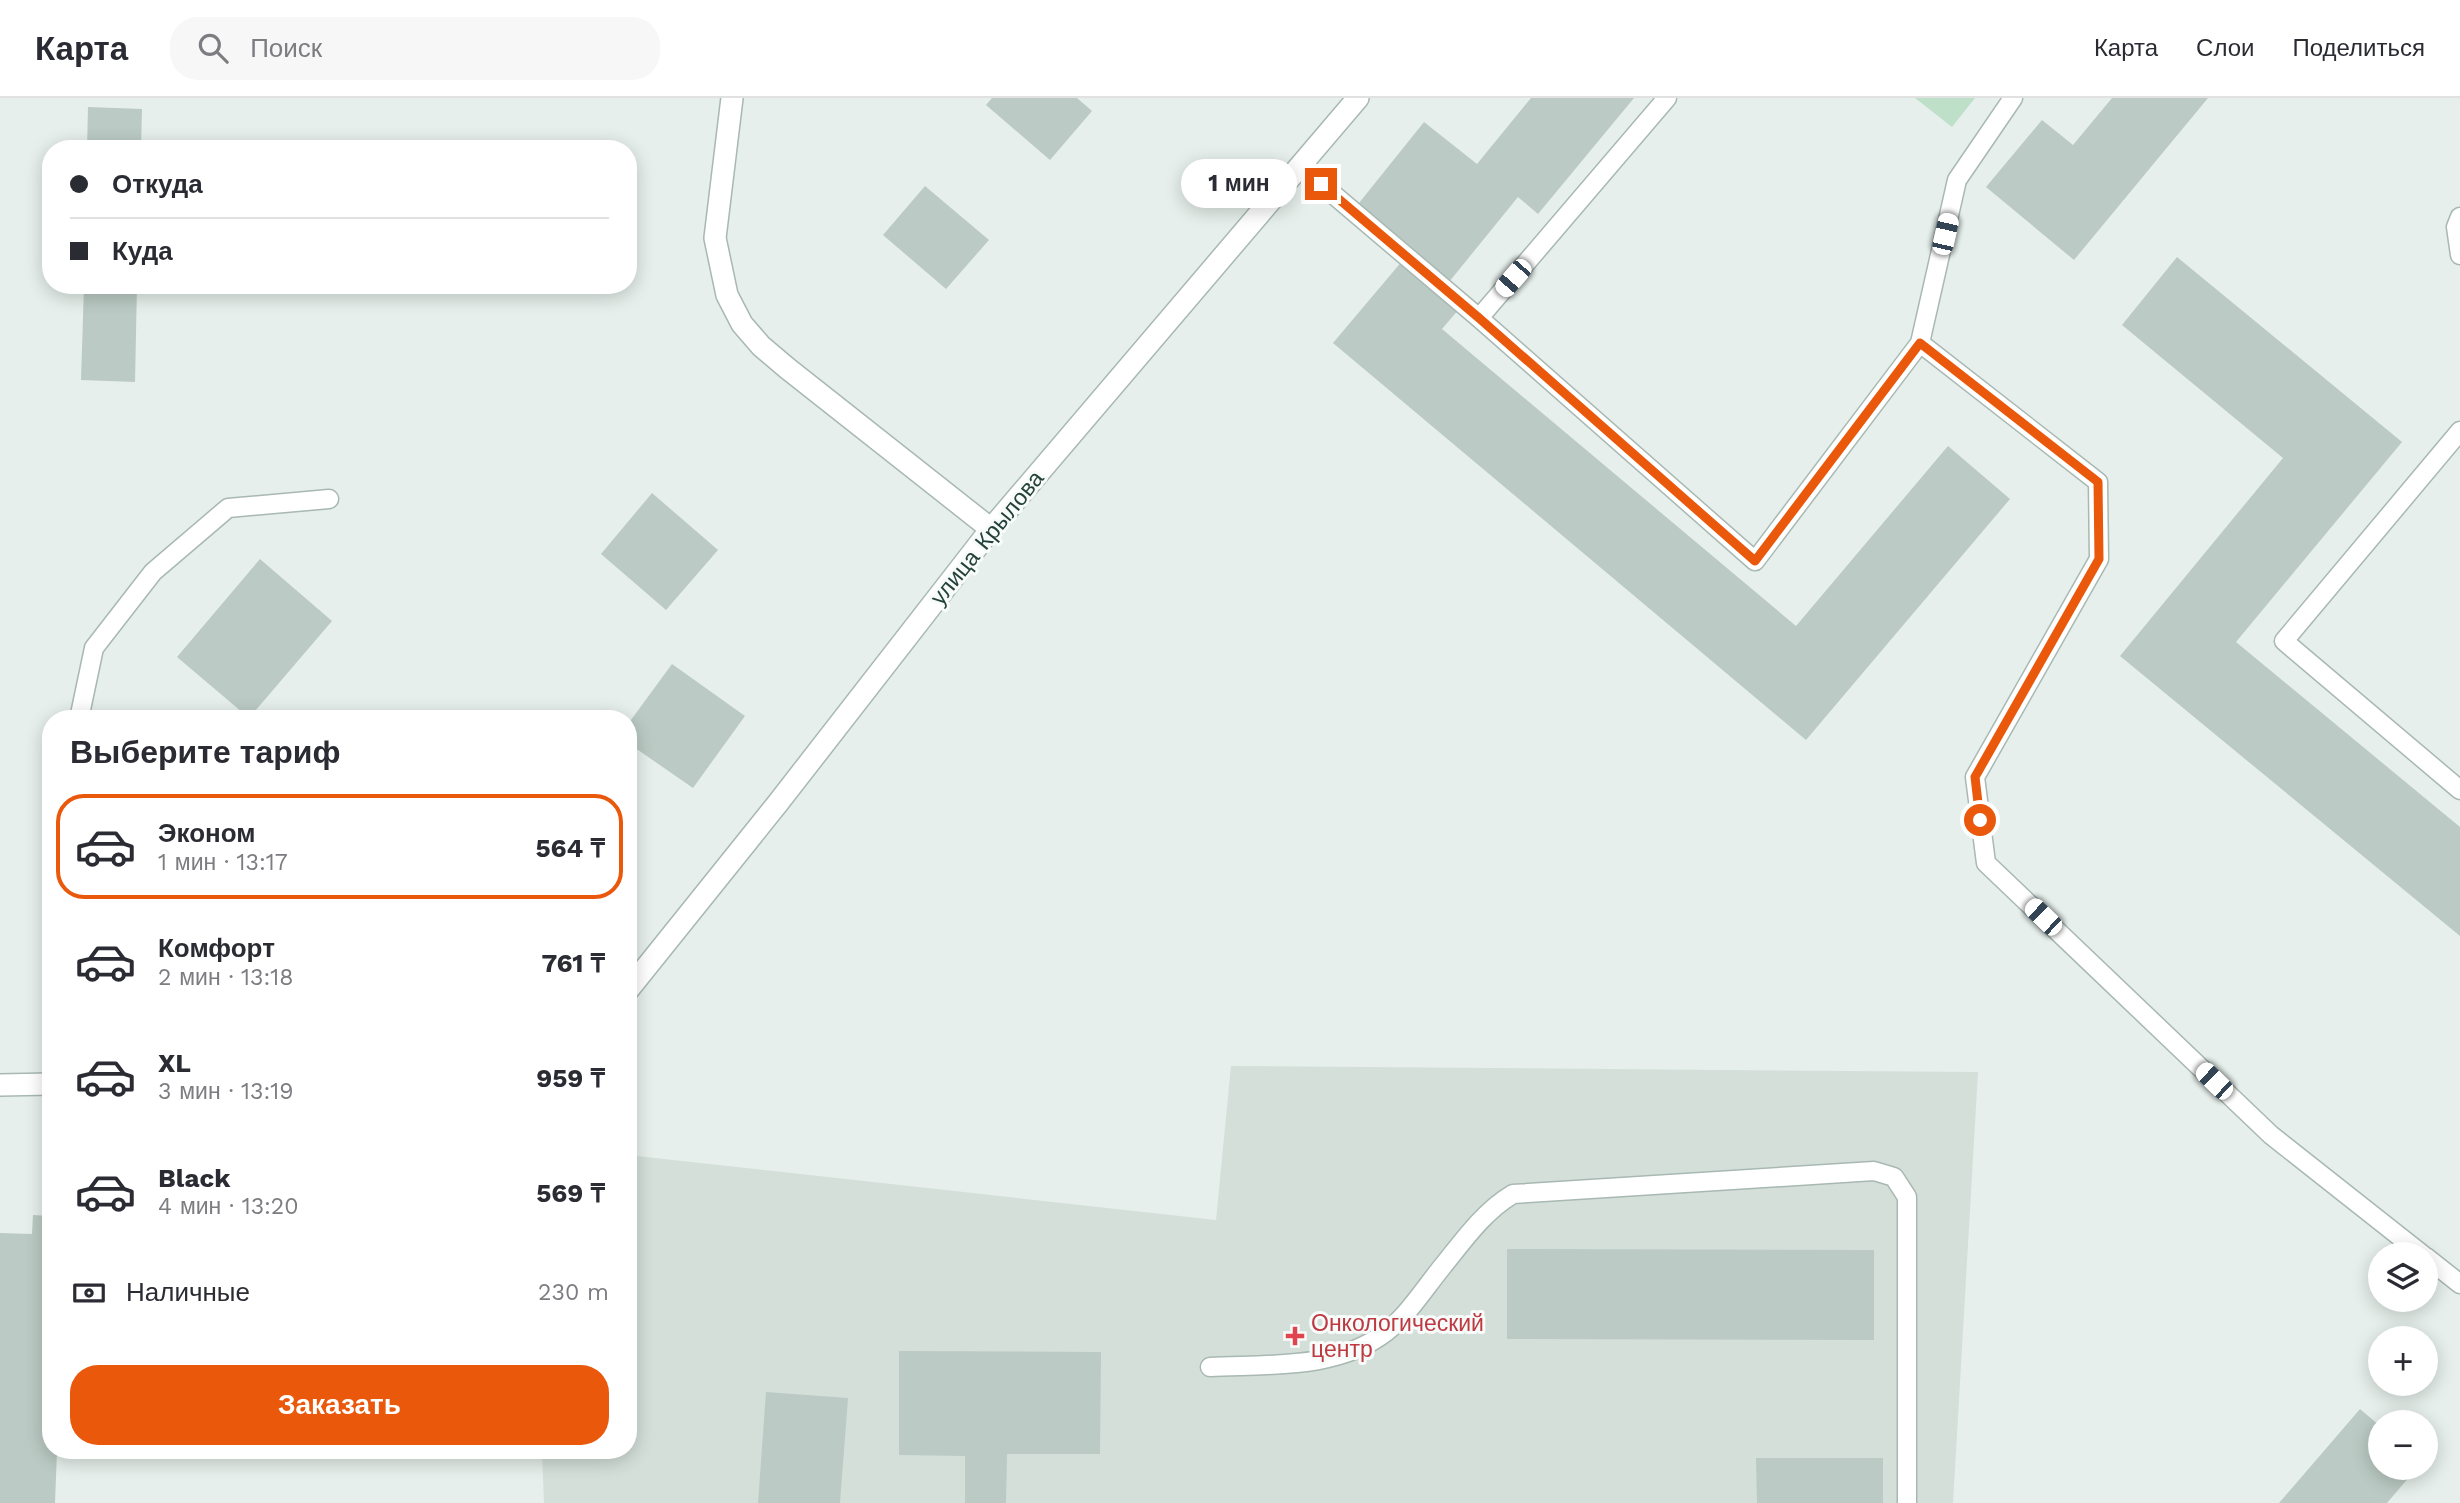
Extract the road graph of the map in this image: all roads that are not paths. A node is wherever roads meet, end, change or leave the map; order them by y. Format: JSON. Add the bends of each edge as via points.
{"nodes":[{"id":1,"x":732,"y":98,"type":"edge"},
{"id":2,"x":1358,"y":98,"type":"edge"},
{"id":3,"x":1667,"y":98,"type":"edge"},
{"id":4,"x":2013,"y":98,"type":"edge"},
{"id":5,"x":1301,"y":167,"type":"junction"},
{"id":6,"x":2460,"y":217,"type":"edge"},
{"id":7,"x":2460,"y":255,"type":"edge"},
{"id":8,"x":1479,"y":318,"type":"junction"},
{"id":9,"x":1920,"y":343,"type":"junction"},
{"id":10,"x":2460,"y":431,"type":"edge"},
{"id":11,"x":329,"y":499,"type":"dead end"},
{"id":12,"x":992,"y":529,"type":"junction"},
{"id":13,"x":81,"y":710,"type":"edge"},
{"id":14,"x":2460,"y":790,"type":"edge"},
{"id":15,"x":637,"y":979,"type":"edge"},
{"id":16,"x":42,"y":1084,"type":"edge"},
{"id":17,"x":0,"y":1085,"type":"edge"},
{"id":18,"x":2406,"y":1242,"type":"edge"},
{"id":19,"x":2438,"y":1267,"type":"edge"},
{"id":20,"x":2460,"y":1284,"type":"edge"},
{"id":21,"x":1210,"y":1367,"type":"dead end"},
{"id":22,"x":1908,"y":1503,"type":"edge"}],
"edges":[{"from":1,"to":12,"type":"street","via":[[715,238],[727,295],[742,324],[787,368]]},
{"from":2,"to":5,"type":"street","name":"улица Крылова"},
{"from":3,"to":8,"type":"lane"},
{"from":4,"to":9,"type":"lane","via":[[1957,180]]},
{"from":5,"to":8,"type":"lane"},
{"from":5,"to":12,"type":"street","name":"улица Крылова"},
{"from":6,"to":7,"type":"lane","via":[[2456,226]]},
{"from":8,"to":9,"type":"lane","via":[[1755,561]]},
{"from":9,"to":18,"type":"lane","via":[[2098,482],[2099,559],[1975,777],[1986,863],[2272,1135]]},
{"from":10,"to":14,"type":"lane","via":[[2284,641]]},
{"from":11,"to":13,"type":"lane","via":[[228,508],[153,572],[94,648]]},
{"from":12,"to":15,"type":"street","name":"улица Крылова"},
{"from":16,"to":17,"type":"street"},
{"from":19,"to":20,"type":"lane"},
{"from":21,"to":22,"type":"lane","via":[[1298,1363],[1346,1355],[1366,1344],[1403,1315],[1481,1219],[1513,1194],[1874,1171],[1894,1177],[1907,1197]]}]}
